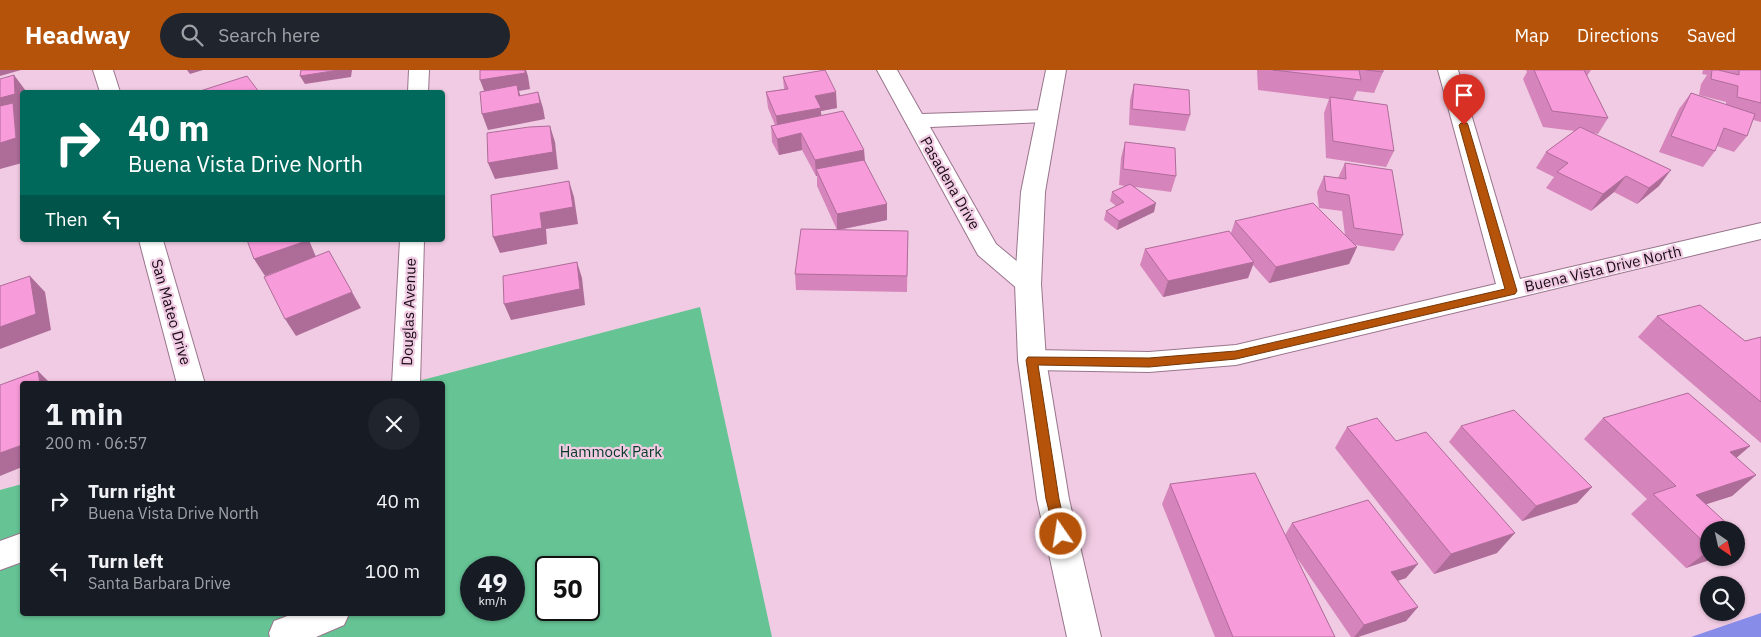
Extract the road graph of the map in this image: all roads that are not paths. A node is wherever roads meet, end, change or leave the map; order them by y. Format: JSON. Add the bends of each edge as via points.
{"nodes":[{"id":1,"x":103,"y":70,"type":"edge"},
{"id":2,"x":419,"y":70,"type":"edge"},
{"id":3,"x":887,"y":70,"type":"edge"},
{"id":4,"x":1056,"y":70,"type":"edge"},
{"id":5,"x":1448,"y":70,"type":"edge"},
{"id":6,"x":109,"y":90,"type":"edge"},
{"id":7,"x":418,"y":90,"type":"edge"},
{"id":8,"x":1046,"y":116,"type":"junction"},
{"id":9,"x":915,"y":122,"type":"junction"},
{"id":10,"x":1761,"y":231,"type":"edge"},
{"id":11,"x":152,"y":242,"type":"edge"},
{"id":12,"x":412,"y":242,"type":"edge"},
{"id":13,"x":1028,"y":284,"type":"junction"},
{"id":14,"x":1511,"y":291,"type":"junction"},
{"id":15,"x":1032,"y":360,"type":"junction"},
{"id":16,"x":190,"y":381,"type":"edge"},
{"id":17,"x":406,"y":381,"type":"edge"},
{"id":18,"x":20,"y":548,"type":"edge"},
{"id":19,"x":0,"y":556,"type":"edge"},
{"id":20,"x":325,"y":616,"type":"edge"},
{"id":21,"x":283,"y":628,"type":"edge"},
{"id":22,"x":1084,"y":637,"type":"edge"}],
"edges":[{"from":1,"to":6,"type":"street"},
{"from":2,"to":7,"type":"street"},
{"from":3,"to":9,"type":"street","name":"Pasadena Drive"},
{"from":4,"to":8,"type":"street"},
{"from":5,"to":14,"type":"street"},
{"from":8,"to":9,"type":"street"},
{"from":8,"to":13,"type":"street","via":[[1033,192]]},
{"from":9,"to":13,"type":"street","name":"Pasadena Drive","via":[[987,249]]},
{"from":10,"to":14,"type":"street","name":"Buena Vista Drive North"},
{"from":11,"to":16,"type":"street","name":"San Mateo Drive"},
{"from":12,"to":17,"type":"street","name":"Douglas Avenue"},
{"from":13,"to":15,"type":"street"},
{"from":14,"to":15,"type":"street","name":"Buena Vista Drive North","via":[[1236,355],[1149,362]]},
{"from":15,"to":22,"type":"street","via":[[1053,499]]},
{"from":18,"to":19,"type":"street"},
{"from":20,"to":21,"type":"street"}]}
